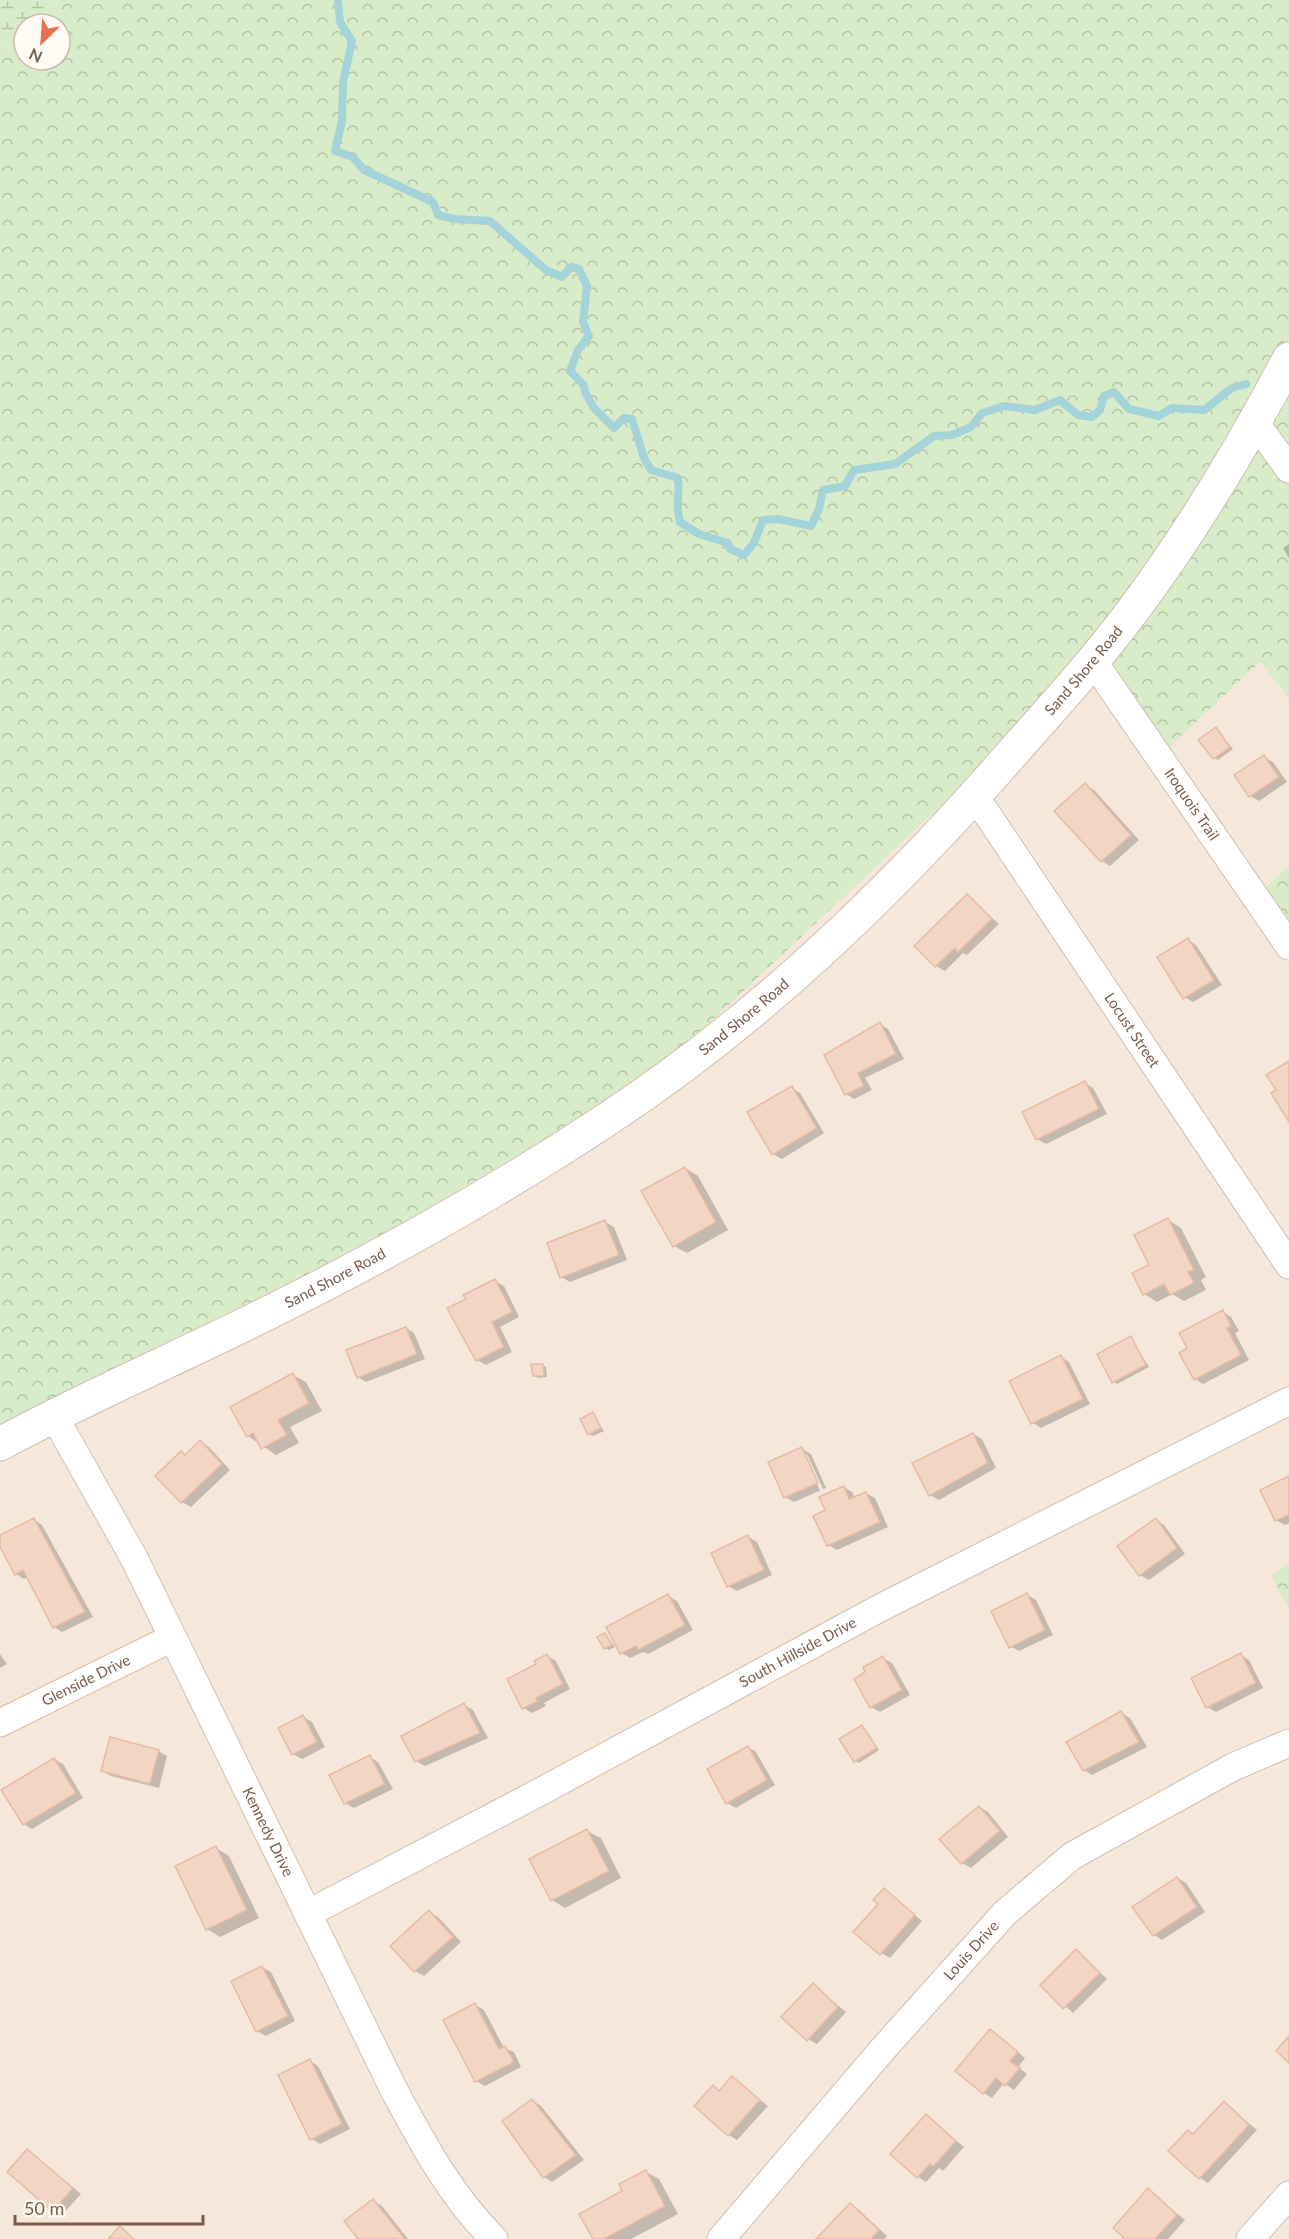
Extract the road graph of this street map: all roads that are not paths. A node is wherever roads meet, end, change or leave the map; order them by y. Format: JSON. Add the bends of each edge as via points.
{"nodes":[{"id":1,"x":1289,"y":359,"type":"edge"},
{"id":2,"x":1256,"y":421,"type":"junction"},
{"id":3,"x":1289,"y":469,"type":"edge"},
{"id":4,"x":1093,"y":661,"type":"junction"},
{"id":5,"x":975,"y":796,"type":"junction"},
{"id":6,"x":1289,"y":946,"type":"edge"},
{"id":7,"x":1289,"y":1265,"type":"edge"},
{"id":8,"x":1289,"y":1401,"type":"edge"},
{"id":9,"x":54,"y":1416,"type":"junction"},
{"id":10,"x":0,"y":1444,"type":"edge"},
{"id":11,"x":172,"y":1638,"type":"junction"},
{"id":12,"x":0,"y":1723,"type":"edge"},
{"id":13,"x":1289,"y":1743,"type":"edge"},
{"id":14,"x":309,"y":1912,"type":"junction"},
{"id":15,"x":1289,"y":2194,"type":"edge"},
{"id":16,"x":494,"y":2239,"type":"edge"},
{"id":17,"x":721,"y":2239,"type":"edge"},
{"id":18,"x":1250,"y":2239,"type":"edge"}],
"edges":[{"from":1,"to":2,"type":"street","name":"Sand Shore Road"},
{"from":2,"to":3,"type":"street"},
{"from":2,"to":4,"type":"street","name":"Sand Shore Road","via":[[1177,549]]},
{"from":4,"to":5,"type":"street","name":"Sand Shore Road"},
{"from":4,"to":6,"type":"street","name":"Iroquois Trail"},
{"from":5,"to":7,"type":"street","name":"Locust Street"},
{"from":5,"to":9,"type":"street","name":"Sand Shore Road","via":[[902,874],[799,973],[712,1044],[608,1118],[353,1268]]},
{"from":8,"to":14,"type":"street","name":"South Hillside Drive","via":[[880,1608]]},
{"from":9,"to":10,"type":"street","name":"Sand Shore Road"},
{"from":9,"to":11,"type":"street","name":"Kennedy Drive","via":[[134,1558]]},
{"from":11,"to":12,"type":"street","name":"Glenside Drive"},
{"from":11,"to":14,"type":"street","name":"Kennedy Drive"},
{"from":13,"to":17,"type":"street","name":"Louis Drive","via":[[1233,1767],[1072,1856],[1005,1913]]},
{"from":14,"to":16,"type":"street","name":"Kennedy Drive","via":[[430,2158],[456,2197]]},
{"from":15,"to":18,"type":"street"}]}
